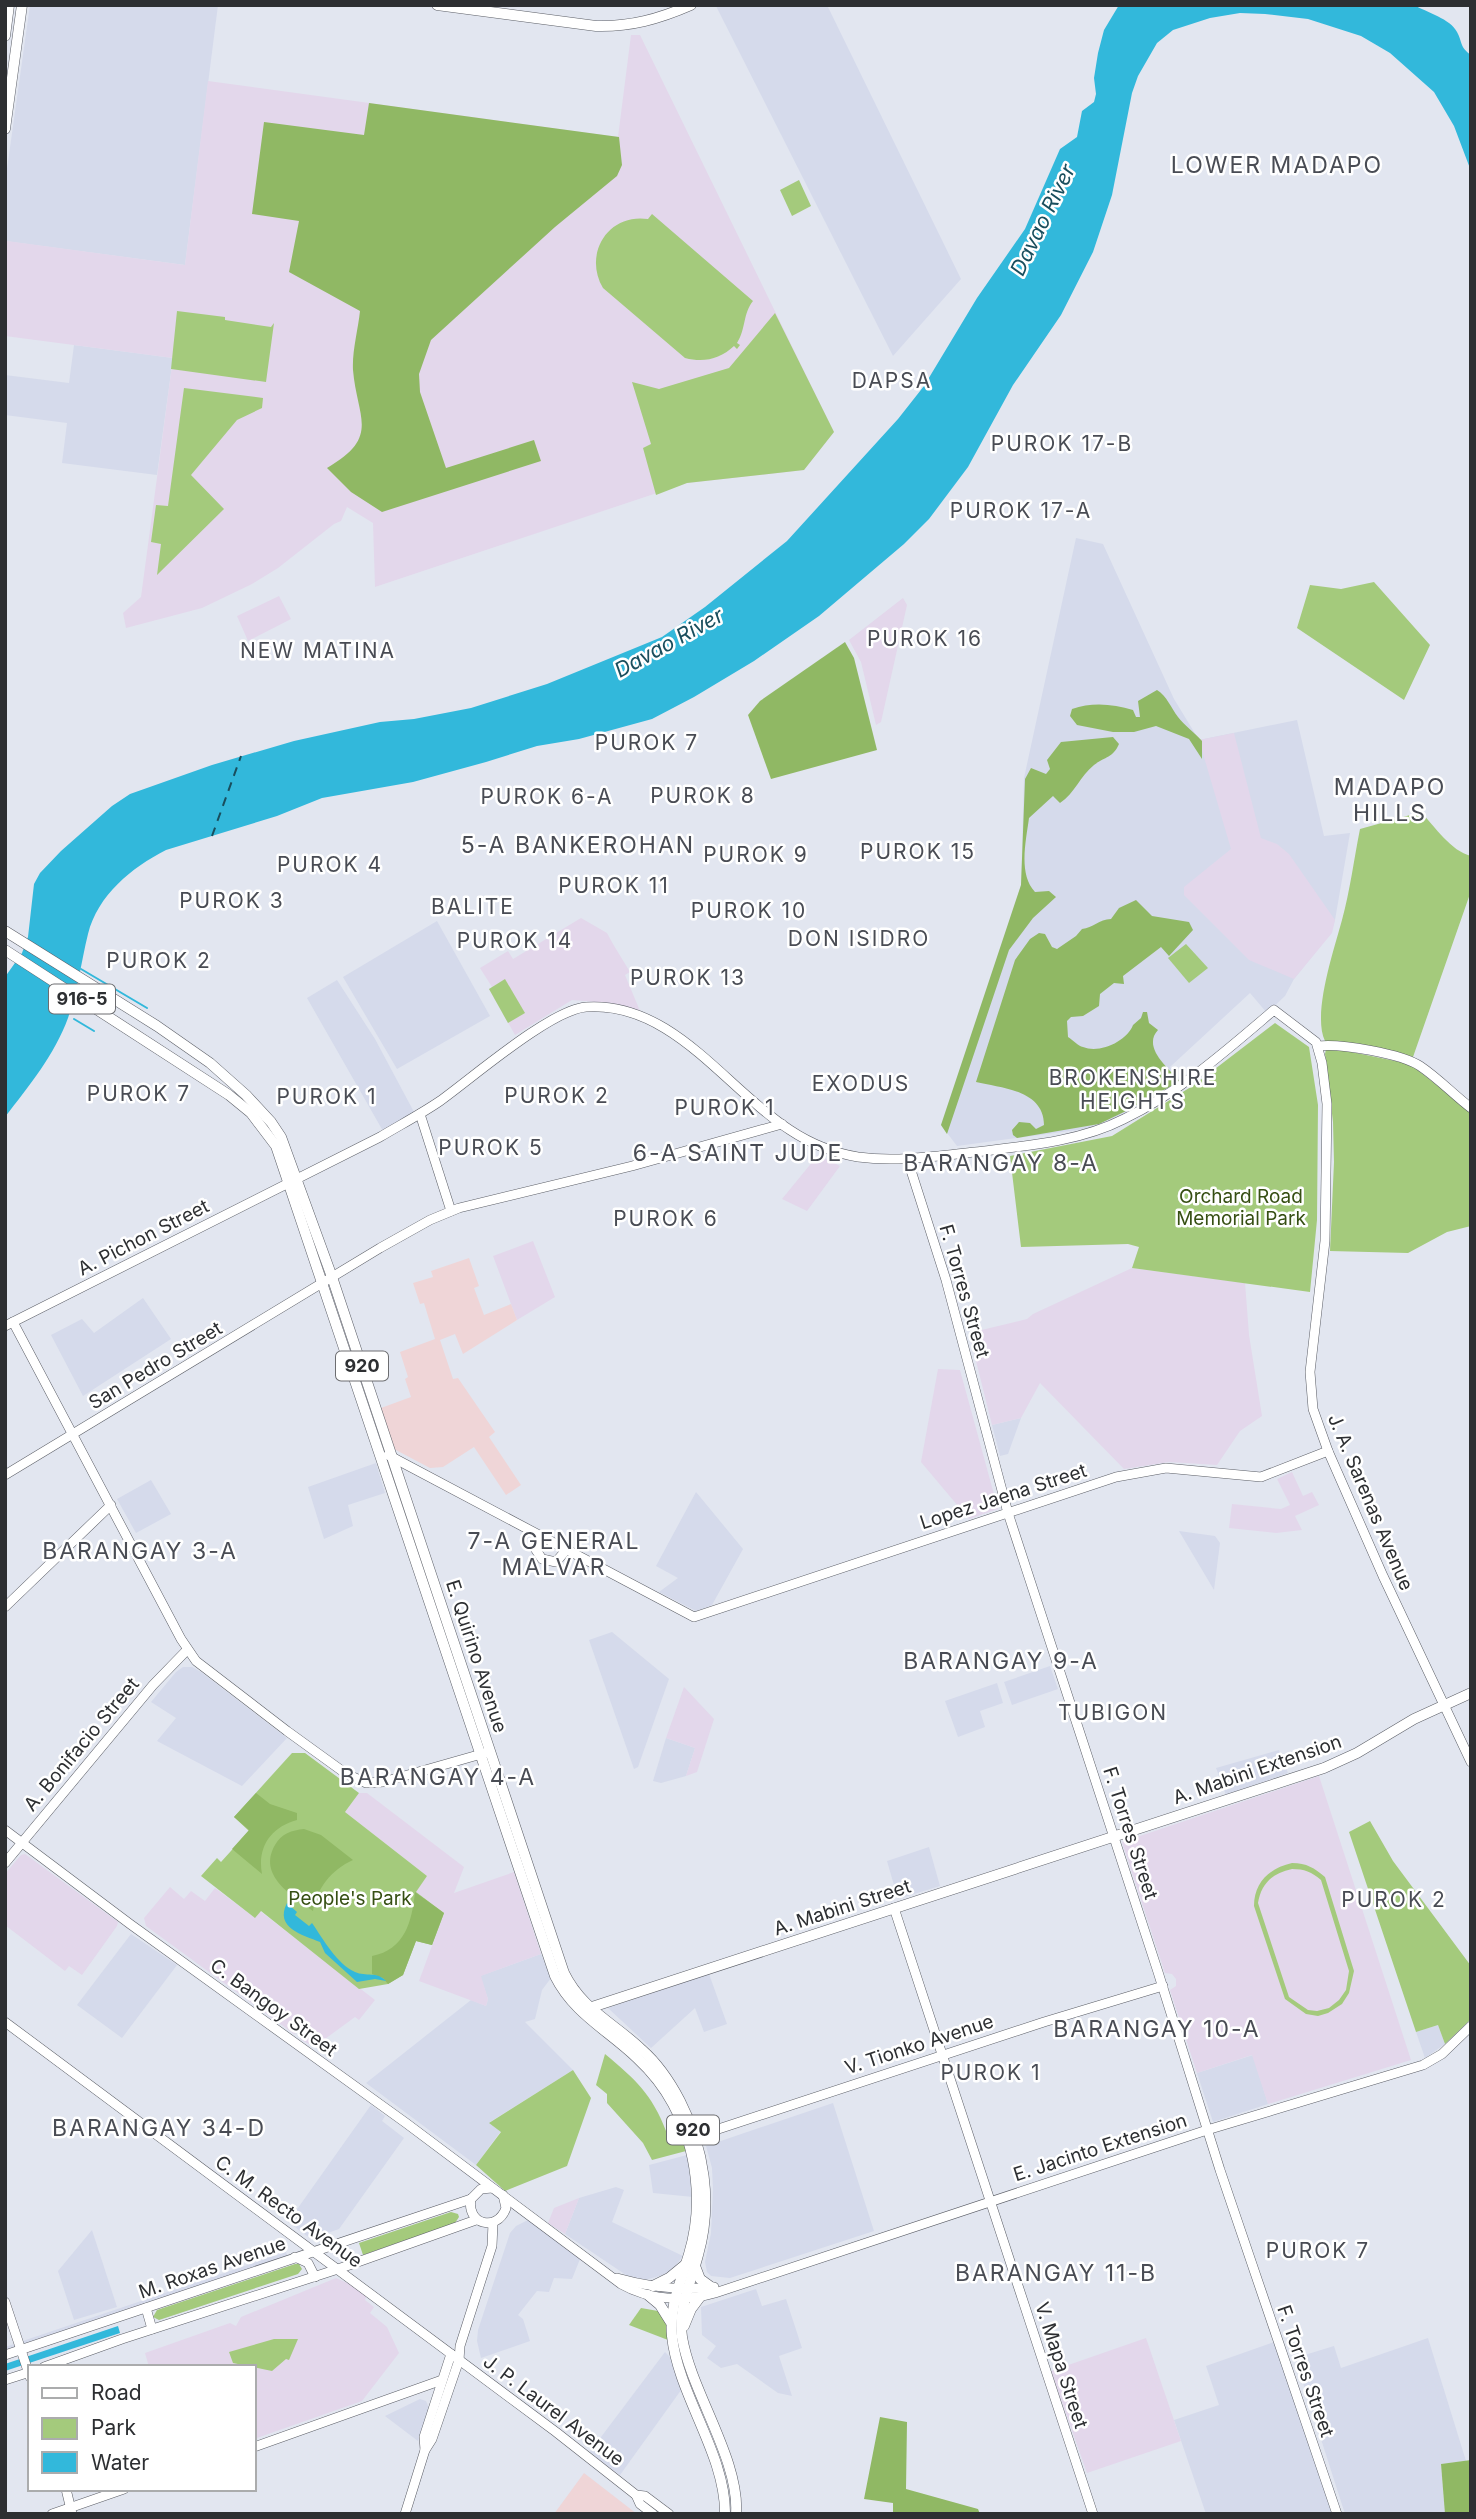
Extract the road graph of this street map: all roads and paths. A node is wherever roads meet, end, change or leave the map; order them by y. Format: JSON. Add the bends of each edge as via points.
{"nodes":[{"id":1,"x":9,"y":5,"type":"edge"},
{"id":2,"x":22,"y":5,"type":"edge"},
{"id":3,"x":437,"y":5,"type":"edge"},
{"id":4,"x":691,"y":5,"type":"edge"},
{"id":5,"x":5,"y":36,"type":"edge"},
{"id":6,"x":5,"y":129,"type":"edge"},
{"id":7,"x":5,"y":931,"type":"edge"},
{"id":8,"x":5,"y":950,"type":"edge"},
{"id":9,"x":1318,"y":1046,"type":"junction"},
{"id":10,"x":1471,"y":1108,"type":"edge"},
{"id":11,"x":420,"y":1114,"type":"junction"},
{"id":12,"x":782,"y":1124,"type":"junction"},
{"id":13,"x":907,"y":1158,"type":"junction"},
{"id":14,"x":293,"y":1181,"type":"junction"},
{"id":15,"x":451,"y":1211,"type":"junction"},
{"id":16,"x":332,"y":1276,"type":"junction"},
{"id":17,"x":321,"y":1283,"type":"junction"},
{"id":18,"x":9,"y":1324,"type":"edge"},
{"id":19,"x":74,"y":1434,"type":"junction"},
{"id":20,"x":1328,"y":1451,"type":"junction"},
{"id":21,"x":379,"y":1454,"type":"junction"},
{"id":22,"x":391,"y":1455,"type":"junction"},
{"id":23,"x":5,"y":1475,"type":"edge"},
{"id":24,"x":111,"y":1505,"type":"junction"},
{"id":25,"x":1008,"y":1513,"type":"junction"},
{"id":26,"x":539,"y":1535,"type":"junction"},
{"id":27,"x":566,"y":1549,"type":"junction"},
{"id":28,"x":5,"y":1607,"type":"edge"},
{"id":29,"x":187,"y":1650,"type":"junction"},
{"id":30,"x":1471,"y":1693,"type":"edge"},
{"id":31,"x":1444,"y":1705,"type":"junction"},
{"id":32,"x":486,"y":1740,"type":"junction"},
{"id":33,"x":479,"y":1753,"type":"junction"},
{"id":34,"x":491,"y":1753,"type":"junction"},
{"id":35,"x":1471,"y":1762,"type":"edge"},
{"id":36,"x":5,"y":1830,"type":"edge"},
{"id":37,"x":1114,"y":1836,"type":"junction"},
{"id":38,"x":23,"y":1842,"type":"junction"},
{"id":39,"x":5,"y":1863,"type":"edge"},
{"id":40,"x":894,"y":1908,"type":"junction"},
{"id":41,"x":1163,"y":1986,"type":"junction"},
{"id":42,"x":586,"y":2011,"type":"junction"},
{"id":43,"x":5,"y":2022,"type":"edge"},
{"id":44,"x":1471,"y":2026,"type":"edge"},
{"id":45,"x":942,"y":2055,"type":"junction"},
{"id":46,"x":1207,"y":2130,"type":"junction"},
{"id":47,"x":691,"y":2138,"type":"junction"},
{"id":48,"x":494,"y":2188,"type":"junction"},
{"id":49,"x":503,"y":2195,"type":"junction"},
{"id":50,"x":471,"y":2199,"type":"junction"},
{"id":51,"x":990,"y":2201,"type":"junction"},
{"id":52,"x":524,"y":2211,"type":"junction"},
{"id":53,"x":504,"y":2215,"type":"junction"},
{"id":54,"x":476,"y":2220,"type":"junction"},
{"id":55,"x":494,"y":2223,"type":"junction"},
{"id":56,"x":313,"y":2251,"type":"junction"},
{"id":57,"x":295,"y":2257,"type":"junction"},
{"id":58,"x":691,"y":2265,"type":"junction"},
{"id":59,"x":338,"y":2269,"type":"junction"},
{"id":60,"x":315,"y":2277,"type":"junction"},
{"id":61,"x":730,"y":2286,"type":"junction"},
{"id":62,"x":711,"y":2287,"type":"junction"},
{"id":63,"x":650,"y":2290,"type":"junction"},
{"id":64,"x":682,"y":2293,"type":"junction"},
{"id":65,"x":700,"y":2297,"type":"junction"},
{"id":66,"x":5,"y":2302,"type":"edge"},
{"id":67,"x":146,"y":2308,"type":"junction"},
{"id":68,"x":671,"y":2322,"type":"junction"},
{"id":69,"x":152,"y":2329,"type":"junction"},
{"id":70,"x":682,"y":2337,"type":"junction"},
{"id":71,"x":462,"y":2341,"type":"junction"},
{"id":72,"x":5,"y":2355,"type":"edge"},
{"id":73,"x":455,"y":2357,"type":"junction"},
{"id":74,"x":28,"y":2365,"type":"edge"},
{"id":75,"x":50,"y":2365,"type":"edge"},
{"id":76,"x":26,"y":2366,"type":"edge"},
{"id":77,"x":472,"y":2370,"type":"junction"},
{"id":78,"x":453,"y":2377,"type":"junction"},
{"id":79,"x":5,"y":2380,"type":"edge"},
{"id":80,"x":442,"y":2380,"type":"junction"},
{"id":81,"x":416,"y":2390,"type":"junction"},
{"id":82,"x":435,"y":2402,"type":"junction"},
{"id":83,"x":256,"y":2445,"type":"edge"},
{"id":84,"x":425,"y":2450,"type":"junction"},
{"id":85,"x":724,"y":2474,"type":"junction"},
{"id":86,"x":67,"y":2491,"type":"edge"},
{"id":87,"x":119,"y":2491,"type":"edge"},
{"id":88,"x":636,"y":2495,"type":"junction"},
{"id":89,"x":725,"y":2509,"type":"edge"},
{"id":90,"x":72,"y":2510,"type":"edge"},
{"id":91,"x":52,"y":2514,"type":"edge"},
{"id":92,"x":405,"y":2514,"type":"edge"},
{"id":93,"x":653,"y":2514,"type":"edge"},
{"id":94,"x":669,"y":2514,"type":"edge"},
{"id":95,"x":718,"y":2514,"type":"edge"},
{"id":96,"x":736,"y":2514,"type":"edge"},
{"id":97,"x":1093,"y":2514,"type":"edge"},
{"id":98,"x":1337,"y":2514,"type":"edge"}],
"edges":[{"from":1,"to":5,"type":"main road"},
{"from":2,"to":6,"type":"main road"},
{"from":3,"to":4,"type":"main road","via":[[613,27],[638,24]]},
{"from":7,"to":14,"type":"main road","name":"E. Quirino Avenue","number":"916-5","via":[[210,1063],[271,1122],[281,1137]]},
{"from":8,"to":14,"type":"main road","name":"E. Quirino Avenue","number":"916-5","via":[[251,1113],[276,1146]]},
{"from":9,"to":10,"type":"main road","via":[[1337,1045],[1411,1061]]},
{"from":9,"to":13,"type":"main road","name":"A. Pichon Street","via":[[1274,1010],[1180,1086],[1121,1121],[1082,1134],[1013,1147]]},
{"from":9,"to":20,"type":"main road","name":"J. A. Sarenas Avenue","via":[[1328,1113],[1325,1241],[1310,1385]]},
{"from":11,"to":12,"type":"main road","name":"A. Pichon Street","via":[[544,1025],[569,1011],[589,1007],[621,1011],[666,1030]]},
{"from":11,"to":14,"type":"main road","name":"A. Pichon Street"},
{"from":11,"to":15,"type":"main road"},
{"from":12,"to":13,"type":"main road","name":"A. Pichon Street","via":[[834,1152]]},
{"from":12,"to":15,"type":"main road","name":"San Pedro Street"},
{"from":13,"to":25,"type":"main road","name":"F. Torres Street","via":[[946,1280]]},
{"from":14,"to":16,"type":"main road","name":"E. Quirino Avenue","number":"920"},
{"from":14,"to":17,"type":"main road","name":"E. Quirino Avenue","number":"920"},
{"from":14,"to":18,"type":"main road","name":"A. Pichon Street"},
{"from":15,"to":16,"type":"main road","name":"San Pedro Street"},
{"from":16,"to":17,"type":"main road","name":"San Pedro Street"},
{"from":16,"to":22,"type":"main road","name":"E. Quirino Avenue","number":"920"},
{"from":17,"to":19,"type":"main road","name":"San Pedro Street"},
{"from":17,"to":21,"type":"main road","name":"E. Quirino Avenue","number":"920"},
{"from":18,"to":19,"type":"main road"},
{"from":19,"to":23,"type":"main road","name":"San Pedro Street"},
{"from":19,"to":24,"type":"main road"},
{"from":20,"to":25,"type":"main road","name":"Lopez Jaena Street","via":[[1261,1477],[1181,1468],[1144,1471]]},
{"from":20,"to":31,"type":"main road","name":"J. A. Sarenas Avenue"},
{"from":21,"to":22,"type":"main road"},
{"from":21,"to":33,"type":"main road","name":"E. Quirino Avenue","number":"920"},
{"from":22,"to":26,"type":"main road"},
{"from":22,"to":32,"type":"main road","name":"E. Quirino Avenue","number":"920"},
{"from":24,"to":28,"type":"main road"},
{"from":24,"to":29,"type":"main road"},
{"from":25,"to":27,"type":"main road","name":"Lopez Jaena Street","via":[[694,1617]]},
{"from":25,"to":37,"type":"main road","name":"F. Torres Street"},
{"from":26,"to":27,"type":"main road"},
{"from":26,"to":27,"type":"main road","via":[[536,1550],[542,1559],[556,1562]]},
{"from":29,"to":33,"type":"main road","via":[[286,1731],[360,1782],[383,1783]]},
{"from":29,"to":38,"type":"main road","name":"A. Bonifacio Street"},
{"from":30,"to":31,"type":"main road","name":"A. Mabini Extension"},
{"from":31,"to":35,"type":"main road","name":"J. A. Sarenas Avenue"},
{"from":31,"to":37,"type":"main road","name":"A. Mabini Extension","via":[[1324,1768]]},
{"from":32,"to":33,"type":"main road"},
{"from":32,"to":34,"type":"main road","name":"E. Quirino Avenue","number":"920"},
{"from":33,"to":34,"type":"main road"},
{"from":33,"to":42,"type":"main road","name":"E. Quirino Avenue","number":"920","via":[[555,1976],[571,2002]]},
{"from":34,"to":42,"type":"main road","name":"E. Quirino Avenue","number":"920","via":[[564,1973]]},
{"from":36,"to":38,"type":"main road","name":"C. Bangoy Street"},
{"from":37,"to":40,"type":"main road","name":"A. Mabini Street"},
{"from":37,"to":41,"type":"main road","name":"F. Torres Street"},
{"from":38,"to":39,"type":"main road","name":"A. Bonifacio Street"},
{"from":38,"to":48,"type":"main road","name":"C. Bangoy Street"},
{"from":40,"to":42,"type":"main road","name":"A. Mabini Street"},
{"from":40,"to":45,"type":"main road","name":"V. Mapa Street"},
{"from":41,"to":45,"type":"main road","name":"V. Tionko Avenue"},
{"from":41,"to":46,"type":"main road","name":"F. Torres Street"},
{"from":42,"to":47,"type":"main road","name":"E. Quirino Avenue","number":"920","via":[[630,2039],[655,2064],[679,2100]]},
{"from":43,"to":56,"type":"main road","name":"C. M. Recto Avenue"},
{"from":44,"to":46,"type":"main road","name":"E. Jacinto Extension","via":[[1427,2063]]},
{"from":45,"to":47,"type":"main road","name":"V. Tionko Avenue"},
{"from":45,"to":51,"type":"main road","name":"V. Mapa Street"},
{"from":46,"to":51,"type":"main road","name":"E. Jacinto Extension"},
{"from":46,"to":98,"type":"main road","name":"F. Torres Street"},
{"from":47,"to":58,"type":"main road","name":"E. Quirino Avenue","number":"920","via":[[702,2164],[706,2199],[703,2234]]},
{"from":48,"to":49,"type":"main road","name":"C. Bangoy Street"},
{"from":48,"to":50,"type":"main road","via":[[481,2189]]},
{"from":49,"to":52,"type":"main road","name":"C. Bangoy Street"},
{"from":49,"to":53,"type":"main road"},
{"from":50,"to":54,"type":"main road","via":[[470,2210]]},
{"from":50,"to":56,"type":"main road","name":"M. Roxas Avenue"},
{"from":51,"to":61,"type":"main road","name":"E. Jacinto Extension"},
{"from":51,"to":97,"type":"main road","name":"V. Mapa Street"},
{"from":52,"to":53,"type":"main road"},
{"from":52,"to":63,"type":"main road","name":"C. Bangoy Street","via":[[612,2276]]},
{"from":53,"to":55,"type":"main road"},
{"from":54,"to":55,"type":"main road"},
{"from":54,"to":59,"type":"main road","name":"M. Roxas Avenue"},
{"from":55,"to":71,"type":"main road","via":[[492,2246]]},
{"from":56,"to":57,"type":"main road","name":"M. Roxas Avenue"},
{"from":56,"to":59,"type":"main road","name":"C. M. Recto Avenue"},
{"from":57,"to":60,"type":"main road","via":[[309,2265]]},
{"from":57,"to":67,"type":"main road","name":"M. Roxas Avenue"},
{"from":58,"to":62,"type":"main road"},
{"from":58,"to":63,"type":"main road"},
{"from":58,"to":64,"type":"main road","name":"E. Quirino Avenue","number":"920"},
{"from":59,"to":60,"type":"main road","name":"M. Roxas Avenue"},
{"from":59,"to":73,"type":"main road","name":"C. M. Recto Avenue"},
{"from":60,"to":69,"type":"main road","name":"M. Roxas Avenue"},
{"from":61,"to":62,"type":"main road","name":"E. Jacinto Extension"},
{"from":61,"to":65,"type":"main road","name":"E. Jacinto Extension"},
{"from":62,"to":64,"type":"main road","name":"E. Jacinto Extension"},
{"from":63,"to":64,"type":"main road","name":"C. Bangoy Street"},
{"from":63,"to":68,"type":"main road"},
{"from":64,"to":65,"type":"main road","name":"E. Jacinto Extension"},
{"from":64,"to":68,"type":"main road","name":"E. Quirino Avenue","number":"920"},
{"from":64,"to":70,"type":"main road","name":"E. Quirino Avenue","number":"920"},
{"from":65,"to":70,"type":"main road","via":[[688,2315]]},
{"from":66,"to":76,"type":"main road"},
{"from":67,"to":69,"type":"main road"},
{"from":67,"to":74,"type":"main road","name":"M. Roxas Avenue"},
{"from":68,"to":85,"type":"main road","name":"E. Quirino Avenue","number":"920","via":[[678,2362]]},
{"from":69,"to":75,"type":"main road","name":"M. Roxas Avenue"},
{"from":70,"to":85,"type":"main road","name":"E. Quirino Avenue","number":"920"},
{"from":71,"to":73,"type":"main road"},
{"from":71,"to":77,"type":"main road"},
{"from":72,"to":76,"type":"main road","name":"M. Roxas Avenue"},
{"from":73,"to":77,"type":"main road","name":"J. P. Laurel Avenue"},
{"from":73,"to":78,"type":"main road"},
{"from":73,"to":80,"type":"main road"},
{"from":76,"to":79,"type":"main road","name":"M. Roxas Avenue"},
{"from":77,"to":78,"type":"main road"},
{"from":77,"to":88,"type":"main road","name":"J. P. Laurel Avenue"},
{"from":78,"to":84,"type":"main road"},
{"from":80,"to":81,"type":"main road"},
{"from":80,"to":82,"type":"main road"},
{"from":81,"to":82,"type":"main road"},
{"from":81,"to":83,"type":"main road"},
{"from":82,"to":84,"type":"main road","via":[[424,2437]]},
{"from":84,"to":92,"type":"main road"},
{"from":85,"to":89,"type":"main road","name":"E. Quirino Avenue","number":"920"},
{"from":85,"to":96,"type":"main road","name":"E. Quirino Avenue","number":"920","via":[[735,2494]]},
{"from":86,"to":90,"type":"main road"},
{"from":87,"to":90,"type":"main road"},
{"from":88,"to":93,"type":"main road","name":"J. P. Laurel Avenue"},
{"from":88,"to":94,"type":"main road","name":"J. P. Laurel Avenue","via":[[645,2496]]},
{"from":89,"to":95,"type":"main road"},
{"from":90,"to":91,"type":"main road"}]}
